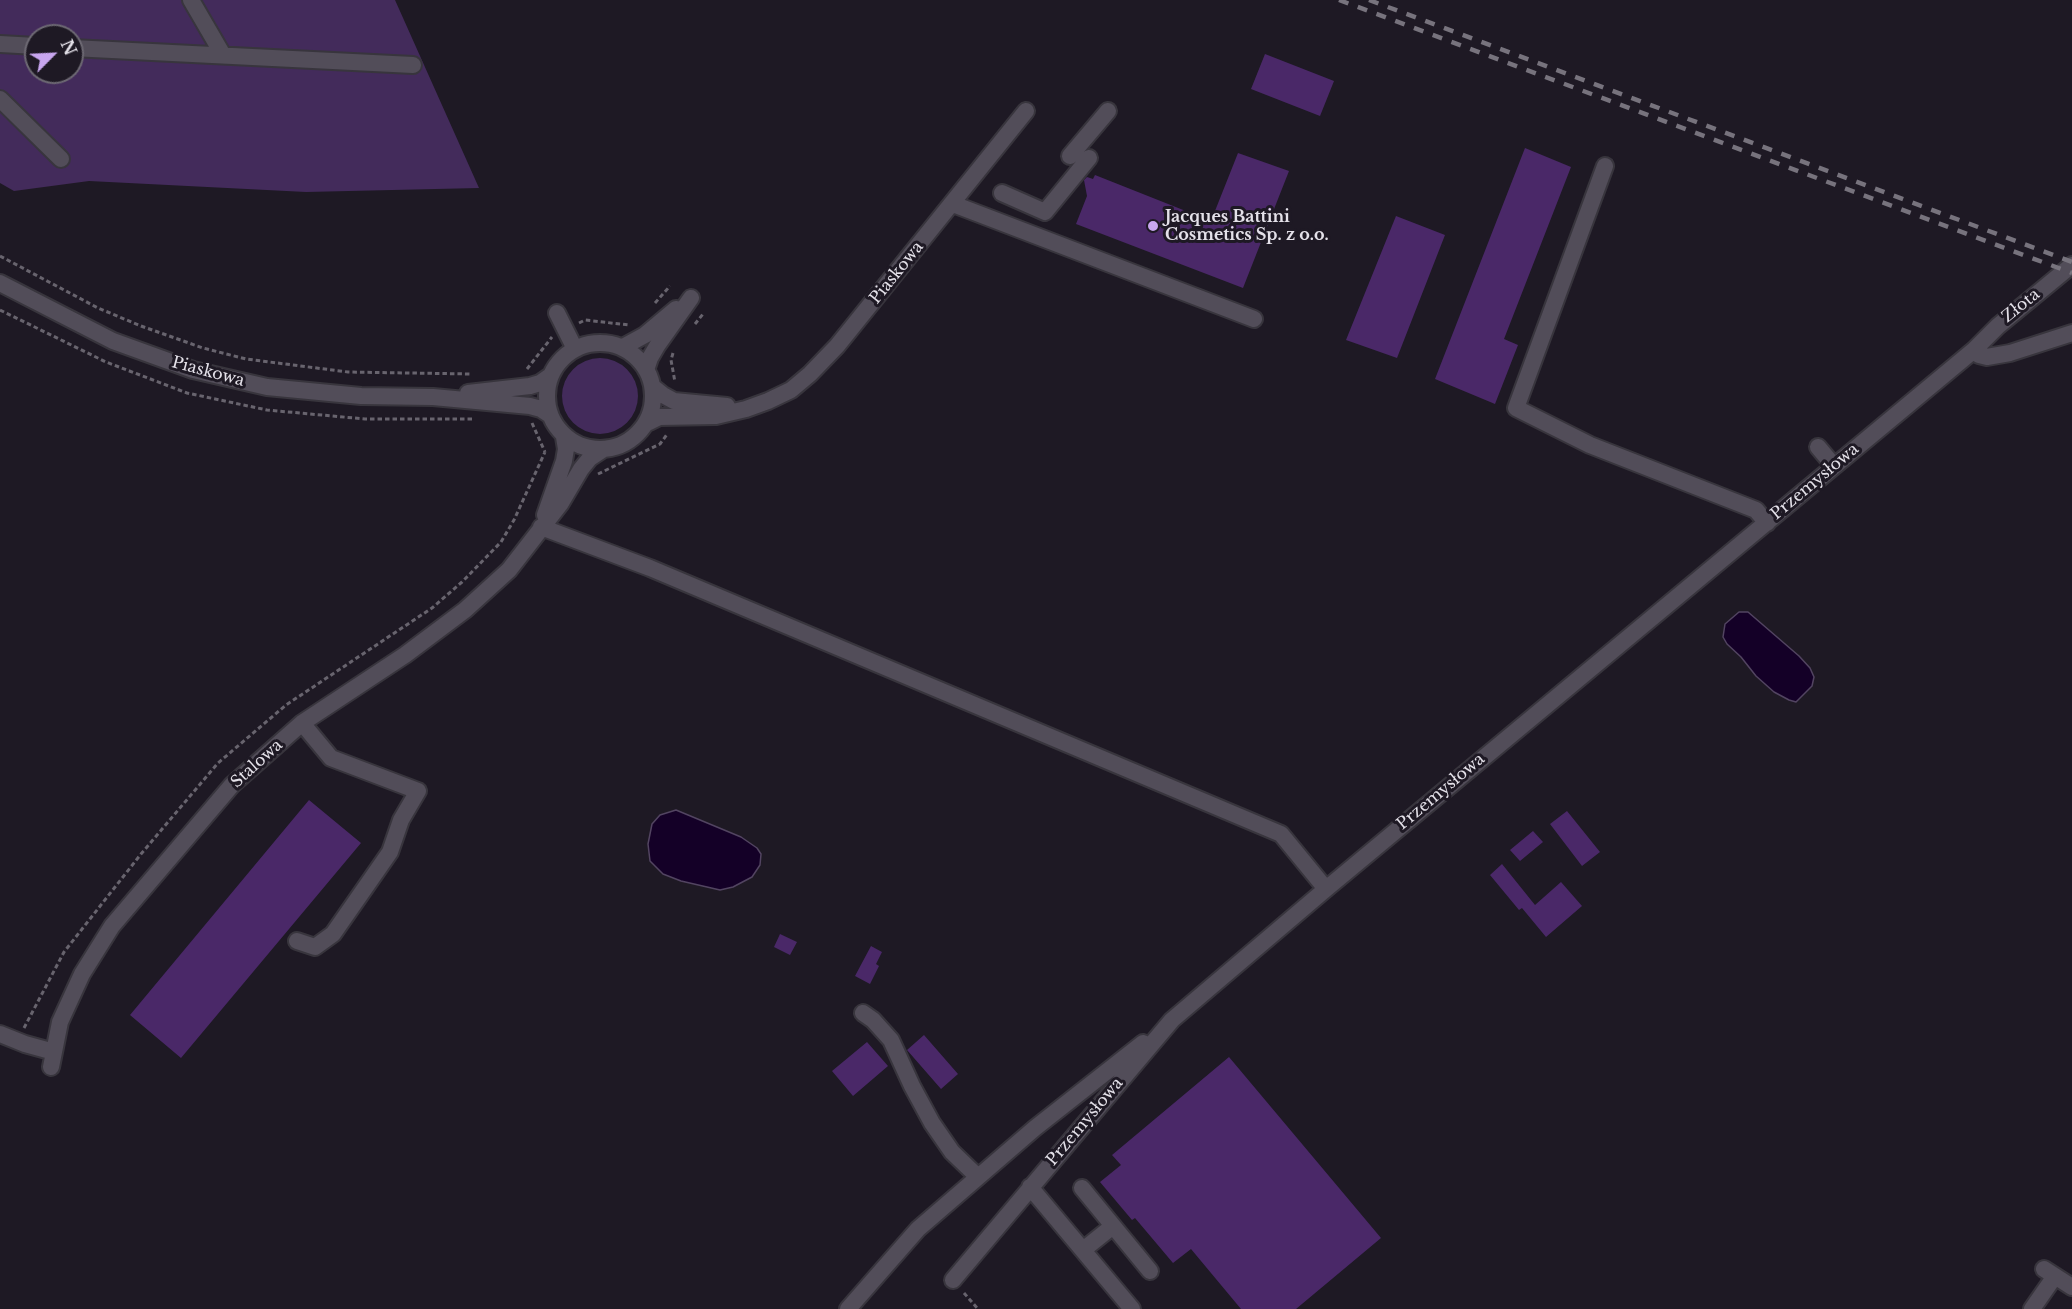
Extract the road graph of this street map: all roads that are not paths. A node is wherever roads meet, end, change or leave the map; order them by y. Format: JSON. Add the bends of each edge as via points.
{"nodes":[{"id":1,"x":191,"y":0,"type":"edge"},
{"id":2,"x":0,"y":44,"type":"edge"},
{"id":3,"x":24,"y":45,"type":"edge"},
{"id":4,"x":84,"y":49,"type":"edge"},
{"id":5,"x":223,"y":55,"type":"junction"},
{"id":6,"x":413,"y":65,"type":"dead end"},
{"id":7,"x":0,"y":99,"type":"edge"},
{"id":8,"x":1026,"y":111,"type":"dead end"},
{"id":9,"x":1108,"y":111,"type":"dead end"},
{"id":10,"x":1070,"y":156,"type":"dead end"},
{"id":11,"x":1089,"y":158,"type":"dead end"},
{"id":12,"x":61,"y":159,"type":"dead end"},
{"id":13,"x":1605,"y":166,"type":"dead end"},
{"id":14,"x":1002,"y":193,"type":"dead end"},
{"id":15,"x":953,"y":204,"type":"junction"},
{"id":16,"x":2072,"y":265,"type":"edge"},
{"id":17,"x":0,"y":283,"type":"edge"},
{"id":18,"x":556,"y":313,"type":"dead end"},
{"id":19,"x":1254,"y":320,"type":"dead end"},
{"id":20,"x":2072,"y":333,"type":"edge"},
{"id":21,"x":623,"y":347,"type":"junction"},
{"id":22,"x":575,"y":349,"type":"junction"},
{"id":23,"x":1974,"y":350,"type":"junction"},
{"id":24,"x":646,"y":370,"type":"junction"},
{"id":25,"x":550,"y":376,"type":"junction"},
{"id":26,"x":653,"y":387,"type":"junction"},
{"id":27,"x":433,"y":397,"type":"junction"},
{"id":28,"x":673,"y":408,"type":"junction"},
{"id":29,"x":550,"y":415,"type":"junction"},
{"id":30,"x":649,"y":422,"type":"junction"},
{"id":31,"x":564,"y":436,"type":"junction"},
{"id":32,"x":1818,"y":447,"type":"dead end"},
{"id":33,"x":602,"y":450,"type":"junction"},
{"id":34,"x":1834,"y":466,"type":"junction"},
{"id":35,"x":1767,"y":522,"type":"junction"},
{"id":36,"x":541,"y":527,"type":"junction"},
{"id":37,"x":302,"y":723,"type":"junction"},
{"id":38,"x":1326,"y":889,"type":"junction"},
{"id":39,"x":297,"y":940,"type":"dead end"},
{"id":40,"x":863,"y":1013,"type":"dead end"},
{"id":41,"x":1172,"y":1020,"type":"junction"},
{"id":42,"x":0,"y":1034,"type":"edge"},
{"id":43,"x":978,"y":1177,"type":"junction"},
{"id":44,"x":1030,"y":1186,"type":"junction"},
{"id":45,"x":1082,"y":1188,"type":"dead end"},
{"id":46,"x":1113,"y":1226,"type":"junction"},
{"id":47,"x":1083,"y":1250,"type":"junction"},
{"id":48,"x":1150,"y":1271,"type":"dead end"},
{"id":49,"x":953,"y":1280,"type":"road end"},
{"id":50,"x":2072,"y":1287,"type":"edge"},
{"id":51,"x":848,"y":1309,"type":"edge"},
{"id":52,"x":1132,"y":1309,"type":"edge"},
{"id":53,"x":2032,"y":1309,"type":"edge"}],
"edges":[{"from":1,"to":5,"type":"street"},
{"from":2,"to":3,"type":"street"},
{"from":4,"to":5,"type":"street"},
{"from":5,"to":6,"type":"street"},
{"from":7,"to":12,"type":"street"},
{"from":8,"to":15,"type":"street","name":"Piaskowa"},
{"from":9,"to":10,"type":"street"},
{"from":11,"to":14,"type":"street","via":[[1045,212]]},
{"from":13,"to":35,"type":"street","via":[[1516,408],[1590,445],[1756,510]]},
{"from":15,"to":19,"type":"street"},
{"from":15,"to":28,"type":"street","name":"Piaskowa","via":[[837,346],[791,390],[716,416]]},
{"from":16,"to":23,"type":"street","name":"Złota"},
{"from":17,"to":27,"type":"street","name":"Piaskowa","via":[[113,341],[193,370],[278,388],[361,396]]},
{"from":18,"to":22,"type":"street"},
{"from":20,"to":23,"type":"street","via":[[1987,357]]},
{"from":21,"to":22,"type":"street","via":[[601,343]]},
{"from":21,"to":24,"type":"street"},
{"from":21,"to":24,"type":"street","via":[[691,298],[657,346]]},
{"from":22,"to":25,"type":"street","name":"Piaskowa"},
{"from":23,"to":34,"type":"street","name":"Przemysłowa"},
{"from":24,"to":26,"type":"street"},
{"from":25,"to":27,"type":"street","name":"Piaskowa","via":[[530,387]]},
{"from":25,"to":29,"type":"street"},
{"from":26,"to":28,"type":"street"},
{"from":26,"to":30,"type":"street","via":[[655,398]]},
{"from":27,"to":29,"type":"street","name":"Piaskowa","via":[[530,406]]},
{"from":28,"to":30,"type":"street","name":"Piaskowa"},
{"from":29,"to":31,"type":"street"},
{"from":30,"to":33,"type":"street","name":"Piaskowa","via":[[622,446]]},
{"from":31,"to":33,"type":"street","via":[[576,445]]},
{"from":31,"to":36,"type":"street","name":"Stalowa","via":[[564,461]]},
{"from":32,"to":34,"type":"street"},
{"from":33,"to":36,"type":"street","name":"Stalowa","via":[[581,469]]},
{"from":34,"to":35,"type":"street","name":"Przemysłowa"},
{"from":35,"to":38,"type":"street","name":"Przemysłowa"},
{"from":36,"to":37,"type":"street","name":"Stalowa","via":[[509,570],[465,610]]},
{"from":36,"to":38,"type":"street","via":[[661,573],[1281,834]]},
{"from":37,"to":39,"type":"street","via":[[331,758],[418,791],[401,820],[390,852],[333,934],[315,947]]},
{"from":37,"to":42,"type":"street","name":"Stalowa","via":[[232,784],[112,926],[82,974],[60,1022],[52,1059]]},
{"from":38,"to":41,"type":"street","name":"Przemysłowa"},
{"from":40,"to":43,"type":"street","via":[[891,1040],[932,1123],[952,1152]]},
{"from":41,"to":43,"type":"street"},
{"from":41,"to":44,"type":"street","name":"Przemysłowa"},
{"from":43,"to":51,"type":"street","via":[[918,1229]]},
{"from":44,"to":47,"type":"street"},
{"from":44,"to":49,"type":"street","name":"Przemysłowa"},
{"from":45,"to":46,"type":"street"},
{"from":46,"to":47,"type":"street"},
{"from":46,"to":48,"type":"street"},
{"from":47,"to":52,"type":"street"},
{"from":50,"to":53,"type":"street","via":[[2050,1272]]}]}
